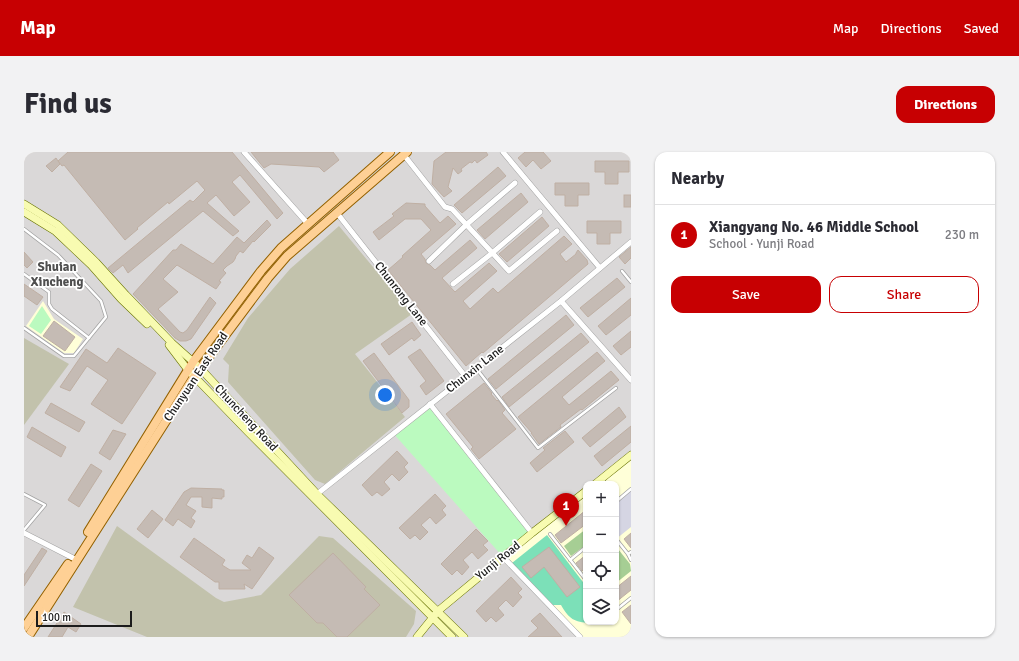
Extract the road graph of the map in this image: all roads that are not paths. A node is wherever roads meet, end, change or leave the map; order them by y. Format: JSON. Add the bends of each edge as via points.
{"nodes":[{"id":1,"x":244,"y":152,"type":"edge"},
{"id":2,"x":390,"y":152,"type":"edge"},
{"id":3,"x":503,"y":152,"type":"edge"},
{"id":4,"x":405,"y":153,"type":"edge"},
{"id":5,"x":515,"y":182,"type":"dead end"},
{"id":6,"x":24,"y":204,"type":"edge"},
{"id":7,"x":24,"y":212,"type":"edge"},
{"id":8,"x":540,"y":212,"type":"dead end"},
{"id":9,"x":337,"y":213,"type":"junction"},
{"id":10,"x":308,"y":224,"type":"junction"},
{"id":11,"x":466,"y":225,"type":"junction"},
{"id":12,"x":24,"y":229,"type":"edge"},
{"id":13,"x":557,"y":231,"type":"dead end"},
{"id":14,"x":631,"y":242,"type":"edge"},
{"id":15,"x":492,"y":252,"type":"junction"},
{"id":16,"x":429,"y":260,"type":"dead end"},
{"id":17,"x":600,"y":268,"type":"junction"},
{"id":18,"x":622,"y":271,"type":"dead end"},
{"id":19,"x":24,"y":274,"type":"edge"},
{"id":20,"x":631,"y":282,"type":"edge"},
{"id":21,"x":453,"y":284,"type":"dead end"},
{"id":22,"x":561,"y":300,"type":"junction"},
{"id":23,"x":24,"y":328,"type":"edge"},
{"id":24,"x":89,"y":338,"type":"junction"},
{"id":25,"x":193,"y":362,"type":"junction"},
{"id":26,"x":200,"y":368,"type":"junction"},
{"id":27,"x":476,"y":368,"type":"junction"},
{"id":28,"x":188,"y":370,"type":"junction"},
{"id":29,"x":194,"y":376,"type":"junction"},
{"id":30,"x":465,"y":376,"type":"junction"},
{"id":31,"x":631,"y":380,"type":"edge"},
{"id":32,"x":616,"y":388,"type":"dead end"},
{"id":33,"x":430,"y":404,"type":"junction"},
{"id":34,"x":631,"y":456,"type":"edge"},
{"id":35,"x":604,"y":481,"type":"edge"},
{"id":36,"x":631,"y":489,"type":"edge"},
{"id":37,"x":583,"y":493,"type":"edge"},
{"id":38,"x":24,"y":494,"type":"edge"},
{"id":39,"x":317,"y":494,"type":"junction"},
{"id":40,"x":619,"y":498,"type":"edge"},
{"id":41,"x":24,"y":532,"type":"edge"},
{"id":42,"x":532,"y":533,"type":"junction"},
{"id":43,"x":550,"y":534,"type":"dead end"},
{"id":44,"x":619,"y":542,"type":"edge"},
{"id":45,"x":583,"y":549,"type":"edge"},
{"id":46,"x":630,"y":553,"type":"edge"},
{"id":47,"x":73,"y":558,"type":"junction"},
{"id":48,"x":503,"y":558,"type":"junction"},
{"id":49,"x":570,"y":560,"type":"junction"},
{"id":50,"x":631,"y":560,"type":"edge"},
{"id":51,"x":583,"y":576,"type":"edge"},
{"id":52,"x":631,"y":598,"type":"edge"},
{"id":53,"x":619,"y":608,"type":"edge"},
{"id":54,"x":438,"y":611,"type":"junction"},
{"id":55,"x":432,"y":617,"type":"junction"},
{"id":56,"x":24,"y":628,"type":"edge"},
{"id":57,"x":28,"y":637,"type":"edge"},
{"id":58,"x":417,"y":637,"type":"edge"},
{"id":59,"x":452,"y":637,"type":"edge"},
{"id":60,"x":464,"y":637,"type":"edge"},
{"id":61,"x":580,"y":637,"type":"edge"}],
"edges":[{"from":1,"to":10,"type":"street"},
{"from":2,"to":10,"type":"main road","name":"Chunyuan East Road"},
{"from":3,"to":17,"type":"street"},
{"from":4,"to":9,"type":"main road","name":"Chunyuan East Road"},
{"from":4,"to":11,"type":"street","via":[[445,207],[452,209]]},
{"from":5,"to":11,"type":"street"},
{"from":6,"to":25,"type":"street","name":"Chuncheng Road","via":[[58,225]]},
{"from":7,"to":28,"type":"street","name":"Chuncheng Road","via":[[55,231],[91,265],[121,299],[170,346]]},
{"from":8,"to":15,"type":"street"},
{"from":9,"to":26,"type":"main road","name":"Chunyuan East Road","via":[[287,256]]},
{"from":9,"to":30,"type":"street","name":"Chunrong Lane"},
{"from":10,"to":25,"type":"main road","name":"Chunyuan East Road","via":[[281,248],[261,271]]},
{"from":11,"to":15,"type":"street"},
{"from":11,"to":16,"type":"street"},
{"from":12,"to":24,"type":"lane","via":[[58,255],[101,301],[106,317]]},
{"from":13,"to":15,"type":"street","via":[[509,271]]},
{"from":14,"to":17,"type":"street","name":"Chunxin Lane"},
{"from":15,"to":21,"type":"street"},
{"from":17,"to":22,"type":"street","name":"Chunxin Lane"},
{"from":18,"to":20,"type":"lane"},
{"from":19,"to":24,"type":"lane","via":[[49,292],[49,304],[52,309]]},
{"from":22,"to":27,"type":"street","name":"Chunxin Lane"},
{"from":22,"to":31,"type":"street"},
{"from":23,"to":24,"type":"lane","via":[[64,356],[74,356]]},
{"from":25,"to":26,"type":"street","name":"Chuncheng Road"},
{"from":25,"to":28,"type":"main road","name":"Chunyuan East Road"},
{"from":26,"to":29,"type":"main road","name":"Chunyuan East Road"},
{"from":26,"to":39,"type":"street","name":"Chuncheng Road"},
{"from":27,"to":30,"type":"street","name":"Chunxin Lane"},
{"from":27,"to":32,"type":"lane","via":[[538,448]]},
{"from":28,"to":29,"type":"street","name":"Chuncheng Road"},
{"from":28,"to":47,"type":"main road","name":"Chunyuan East Road"},
{"from":29,"to":55,"type":"street","name":"Chuncheng Road"},
{"from":29,"to":57,"type":"main road","name":"Chunyuan East Road"},
{"from":30,"to":33,"type":"street","name":"Chunxin Lane"},
{"from":33,"to":39,"type":"street","name":"Chunxin Lane"},
{"from":33,"to":42,"type":"street"},
{"from":34,"to":35,"type":"street"},
{"from":36,"to":40,"type":"lane"},
{"from":37,"to":42,"type":"street","name":"Yunji Road"},
{"from":38,"to":41,"type":"lane","via":[[45,505]]},
{"from":39,"to":54,"type":"street","name":"Chuncheng Road"},
{"from":41,"to":47,"type":"street"},
{"from":42,"to":48,"type":"street","name":"Yunji Road"},
{"from":43,"to":49,"type":"lane"},
{"from":44,"to":46,"type":"lane"},
{"from":45,"to":49,"type":"lane"},
{"from":46,"to":50,"type":"lane"},
{"from":47,"to":56,"type":"main road","name":"Chunyuan East Road"},
{"from":48,"to":54,"type":"street","name":"Yunji Road"},
{"from":48,"to":61,"type":"street"},
{"from":49,"to":51,"type":"lane"},
{"from":52,"to":53,"type":"lane"},
{"from":54,"to":55,"type":"street","name":"Yunji Road"},
{"from":54,"to":60,"type":"street","name":"Chuncheng Road"},
{"from":55,"to":58,"type":"street","name":"Yunji Road"},
{"from":55,"to":59,"type":"street","name":"Chuncheng Road"}]}
